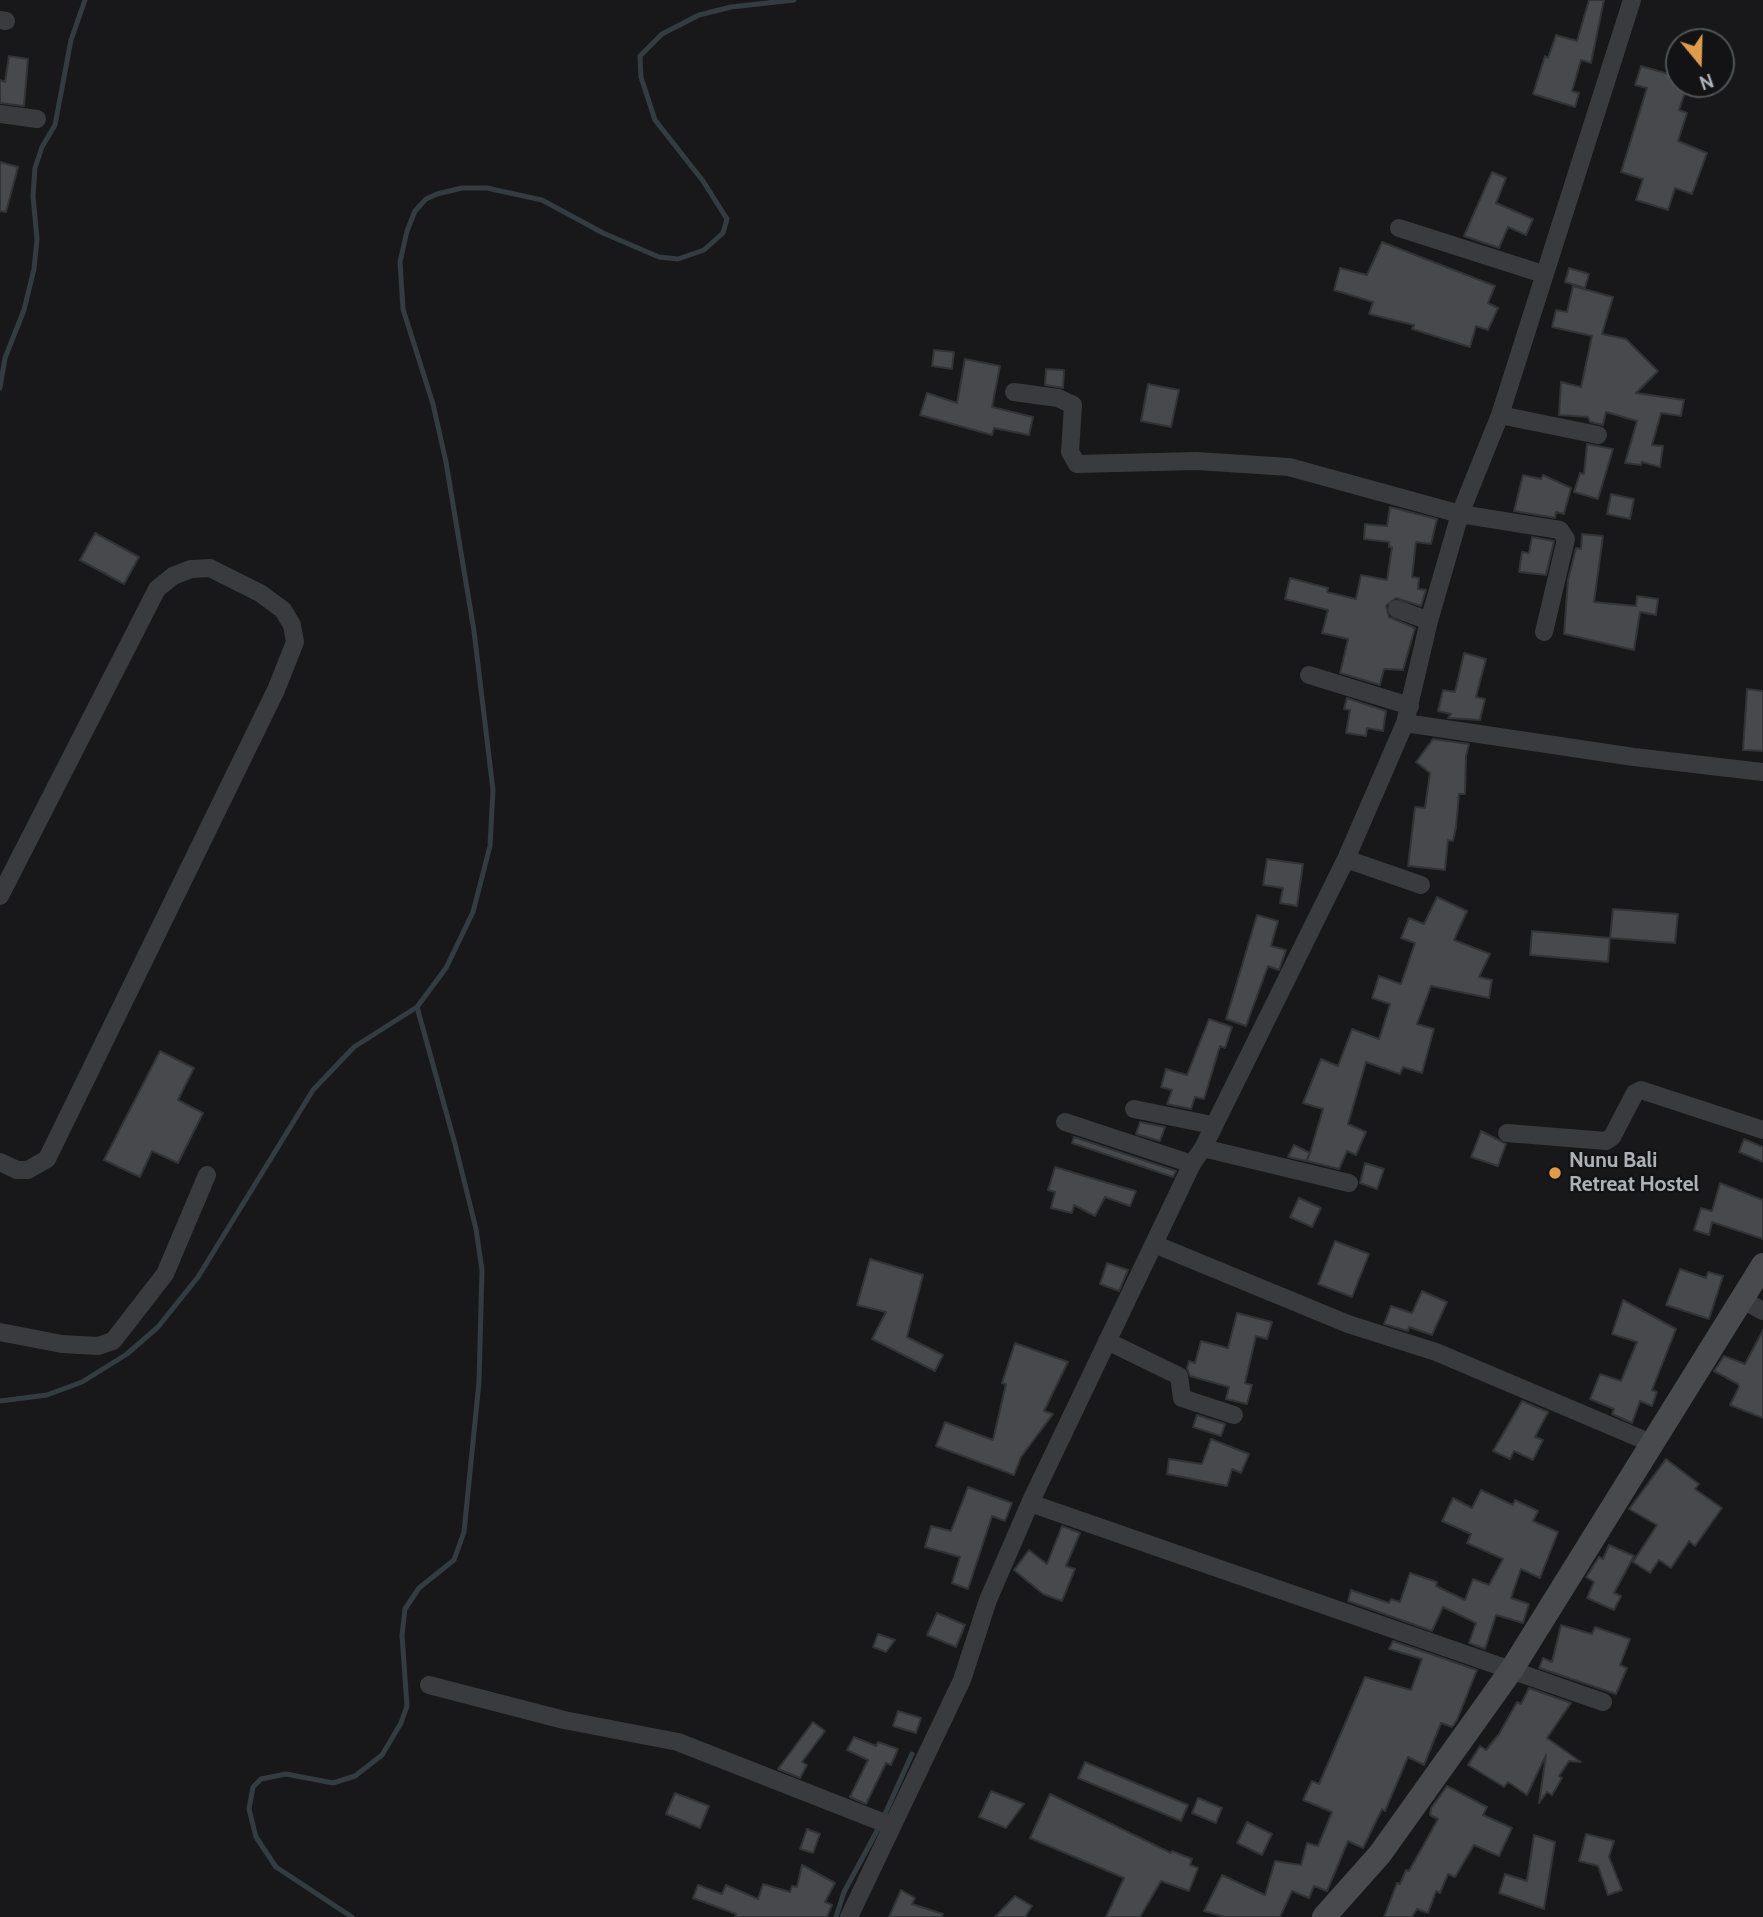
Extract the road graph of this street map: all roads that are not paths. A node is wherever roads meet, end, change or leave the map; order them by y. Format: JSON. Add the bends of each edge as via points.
{"nodes":[{"id":1,"x":1632,"y":0,"type":"edge"},
{"id":2,"x":0,"y":114,"type":"edge"},
{"id":3,"x":37,"y":119,"type":"dead end"},
{"id":4,"x":1399,"y":228,"type":"dead end"},
{"id":5,"x":1543,"y":274,"type":"junction"},
{"id":6,"x":1014,"y":392,"type":"dead end"},
{"id":7,"x":1500,"y":415,"type":"junction"},
{"id":8,"x":1598,"y":435,"type":"dead end"},
{"id":9,"x":1460,"y":514,"type":"junction"},
{"id":10,"x":1396,"y":609,"type":"dead end"},
{"id":11,"x":1429,"y":621,"type":"junction"},
{"id":12,"x":1544,"y":632,"type":"dead end"},
{"id":13,"x":1309,"y":675,"type":"dead end"},
{"id":14,"x":1408,"y":715,"type":"junction"},
{"id":15,"x":1763,"y":772,"type":"edge"},
{"id":16,"x":1346,"y":859,"type":"junction"},
{"id":17,"x":1421,"y":885,"type":"dead end"},
{"id":18,"x":0,"y":896,"type":"edge"},
{"id":19,"x":1134,"y":1109,"type":"dead end"},
{"id":20,"x":1065,"y":1122,"type":"dead end"},
{"id":21,"x":1212,"y":1125,"type":"junction"},
{"id":22,"x":1763,"y":1130,"type":"edge"},
{"id":23,"x":1507,"y":1133,"type":"dead end"},
{"id":24,"x":1203,"y":1148,"type":"junction"},
{"id":25,"x":0,"y":1162,"type":"edge"},
{"id":26,"x":1192,"y":1164,"type":"junction"},
{"id":27,"x":207,"y":1175,"type":"dead end"},
{"id":28,"x":1349,"y":1184,"type":"dead end"},
{"id":29,"x":1154,"y":1244,"type":"junction"},
{"id":30,"x":1763,"y":1265,"type":"edge"},
{"id":31,"x":1753,"y":1305,"type":"edge"},
{"id":32,"x":0,"y":1332,"type":"edge"},
{"id":33,"x":1107,"y":1341,"type":"junction"},
{"id":34,"x":1234,"y":1415,"type":"dead end"},
{"id":35,"x":1649,"y":1442,"type":"junction"},
{"id":36,"x":1030,"y":1503,"type":"junction"},
{"id":37,"x":1503,"y":1666,"type":"junction"},
{"id":38,"x":429,"y":1685,"type":"dead end"},
{"id":39,"x":1603,"y":1702,"type":"dead end"},
{"id":40,"x":892,"y":1826,"type":"junction"},
{"id":41,"x":849,"y":1917,"type":"edge"},
{"id":42,"x":1324,"y":1917,"type":"edge"}],
"edges":[{"from":1,"to":5,"type":"street"},
{"from":2,"to":3,"type":"street"},
{"from":4,"to":5,"type":"street"},
{"from":5,"to":7,"type":"street"},
{"from":6,"to":9,"type":"street","via":[[1058,397],[1073,405],[1070,452],[1077,464],[1197,461],[1289,467]]},
{"from":7,"to":8,"type":"street"},
{"from":7,"to":9,"type":"street"},
{"from":9,"to":11,"type":"street"},
{"from":9,"to":12,"type":"street","via":[[1566,534]]},
{"from":10,"to":11,"type":"street"},
{"from":11,"to":14,"type":"street"},
{"from":13,"to":14,"type":"street"},
{"from":14,"to":15,"type":"street","via":[[1634,757]]},
{"from":14,"to":16,"type":"street"},
{"from":16,"to":17,"type":"street"},
{"from":16,"to":21,"type":"street"},
{"from":18,"to":25,"type":"street","via":[[157,589],[173,576],[210,568],[283,610],[295,642],[276,690],[47,1160],[28,1170]]},
{"from":19,"to":21,"type":"street"},
{"from":20,"to":26,"type":"street"},
{"from":21,"to":24,"type":"street"},
{"from":22,"to":23,"type":"street","via":[[1641,1090],[1606,1141]]},
{"from":24,"to":26,"type":"street"},
{"from":24,"to":28,"type":"street"},
{"from":26,"to":29,"type":"street"},
{"from":27,"to":32,"type":"street","via":[[165,1274],[113,1341],[87,1346]]},
{"from":29,"to":33,"type":"street"},
{"from":29,"to":35,"type":"street","via":[[1348,1324],[1466,1364]]},
{"from":30,"to":31,"type":"street"},
{"from":31,"to":35,"type":"street"},
{"from":33,"to":34,"type":"street","via":[[1179,1376],[1182,1398]]},
{"from":33,"to":36,"type":"street"},
{"from":35,"to":37,"type":"street"},
{"from":36,"to":37,"type":"street"},
{"from":36,"to":40,"type":"street","via":[[988,1600],[962,1679]]},
{"from":37,"to":39,"type":"street"},
{"from":37,"to":42,"type":"street","via":[[1380,1853]]},
{"from":38,"to":40,"type":"street","via":[[564,1720],[678,1742]]},
{"from":40,"to":41,"type":"street"}]}
